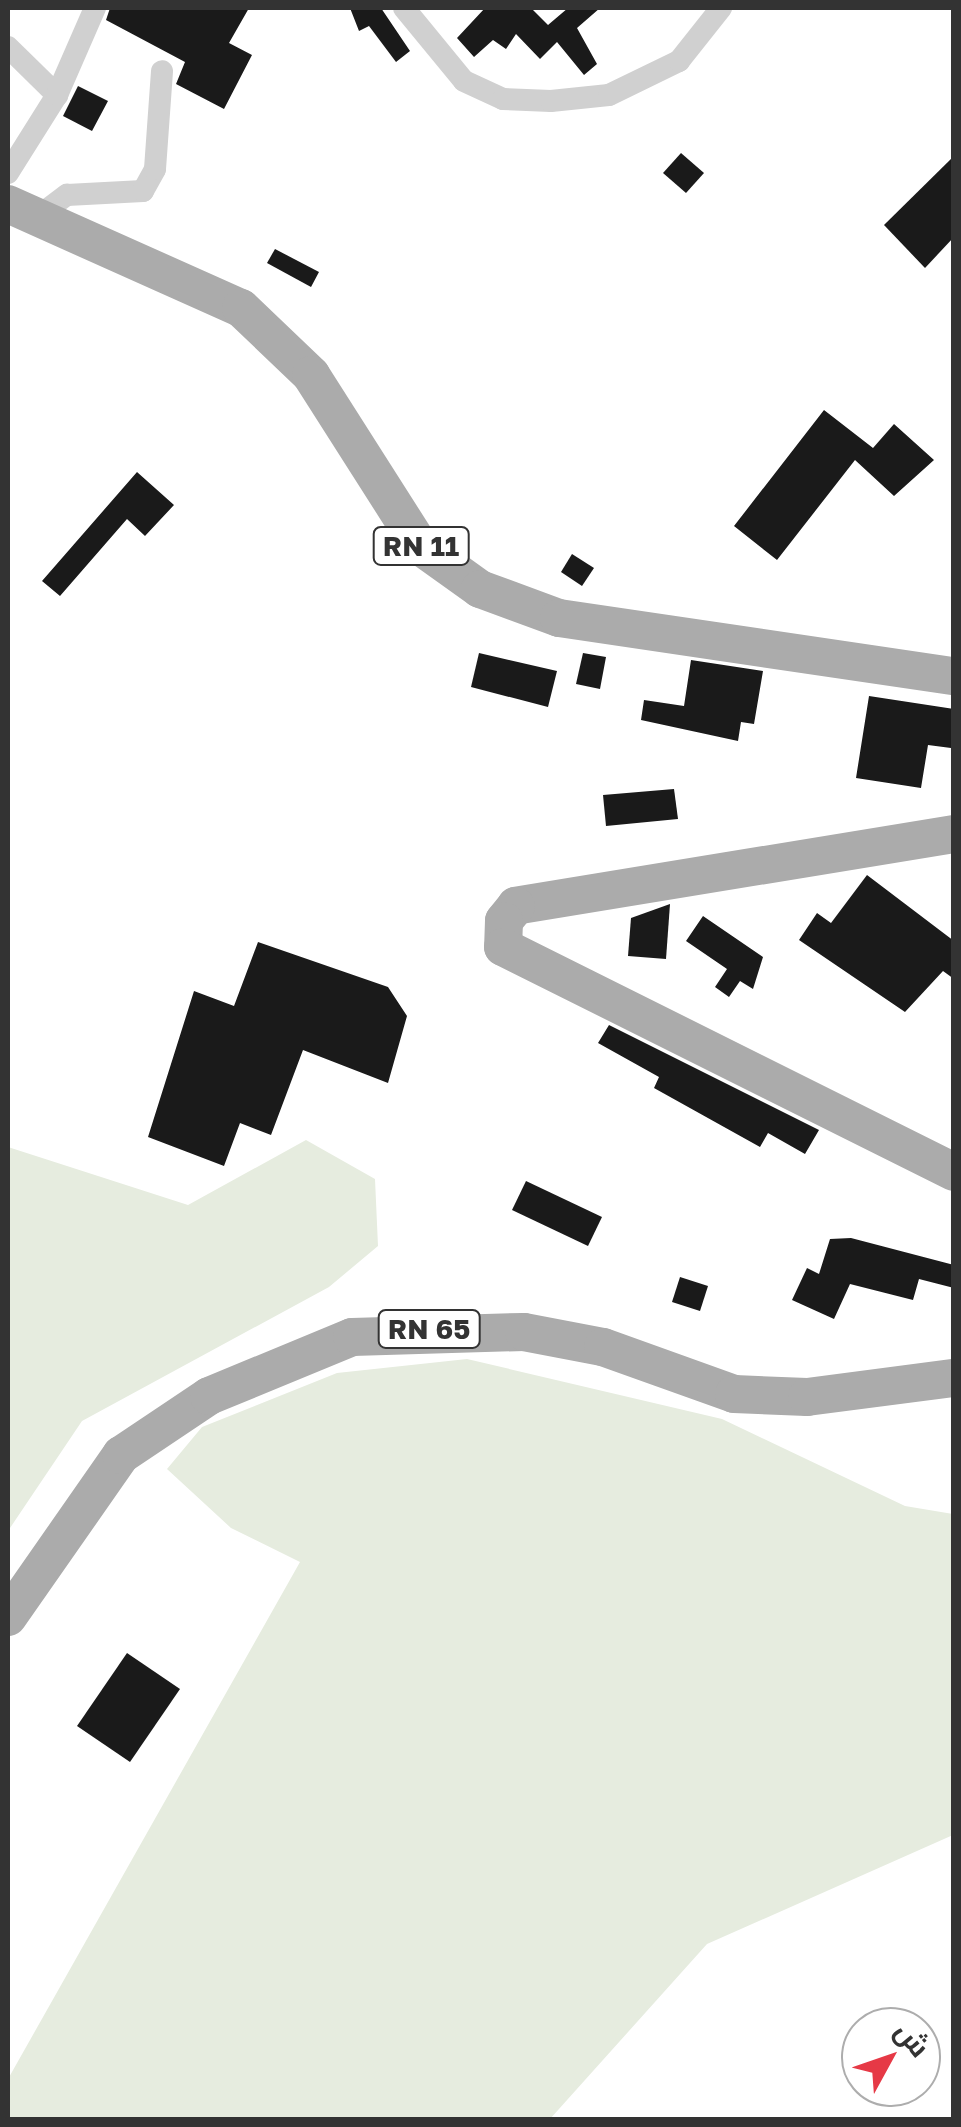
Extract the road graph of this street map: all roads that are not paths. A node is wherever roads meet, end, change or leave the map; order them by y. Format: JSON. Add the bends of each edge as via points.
{"nodes":[{"id":1,"x":95,"y":8,"type":"edge"},
{"id":2,"x":404,"y":8,"type":"edge"},
{"id":3,"x":721,"y":8,"type":"edge"},
{"id":4,"x":8,"y":47,"type":"edge"},
{"id":5,"x":162,"y":70,"type":"dead end"},
{"id":6,"x":57,"y":95,"type":"junction"},
{"id":7,"x":8,"y":172,"type":"edge"},
{"id":8,"x":22,"y":211,"type":"edge"},
{"id":9,"x":954,"y":676,"type":"edge"},
{"id":10,"x":954,"y":834,"type":"edge"},
{"id":11,"x":954,"y":1172,"type":"edge"},
{"id":12,"x":954,"y":1378,"type":"edge"},
{"id":13,"x":8,"y":1616,"type":"edge"}],
"edges":[{"from":1,"to":6,"type":"street"},
{"from":2,"to":3,"type":"street","via":[[464,81],[502,98],[551,102],[609,94],[679,61]]},
{"from":4,"to":6,"type":"street"},
{"from":5,"to":8,"type":"street","via":[[155,169],[143,190],[67,196]]},
{"from":6,"to":7,"type":"street"},
{"from":8,"to":9,"type":"main road","number":"RN 11","via":[[241,308],[312,375],[420,546],[480,589],[559,618]]},
{"from":10,"to":11,"type":"main road","via":[[516,906],[504,920],[503,947]]},
{"from":12,"to":13,"type":"main road","number":"RN 65","via":[[806,1397],[734,1394],[603,1347],[524,1332],[352,1338],[209,1396],[121,1455]]}]}
